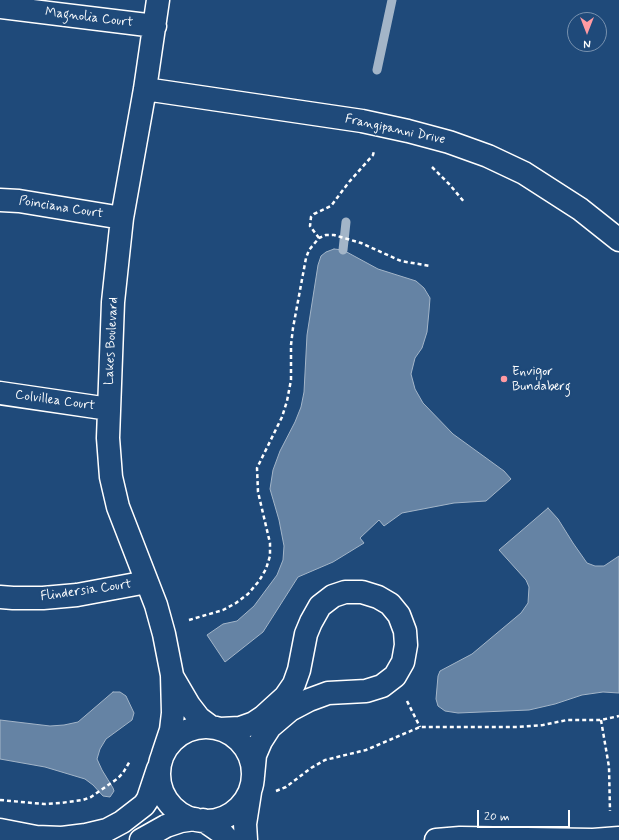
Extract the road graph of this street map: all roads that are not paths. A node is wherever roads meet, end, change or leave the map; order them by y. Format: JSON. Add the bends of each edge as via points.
{"nodes":[{"id":1,"x":158,"y":0,"type":"edge"},
{"id":2,"x":0,"y":7,"type":"edge"},
{"id":3,"x":155,"y":26,"type":"junction"},
{"id":4,"x":145,"y":89,"type":"junction"},
{"id":5,"x":0,"y":200,"type":"edge"},
{"id":6,"x":122,"y":218,"type":"junction"},
{"id":7,"x":619,"y":240,"type":"edge"},
{"id":8,"x":0,"y":393,"type":"edge"},
{"id":9,"x":109,"y":409,"type":"junction"},
{"id":10,"x":147,"y":582,"type":"junction"},
{"id":11,"x":0,"y":597,"type":"edge"},
{"id":12,"x":172,"y":675,"type":"junction"},
{"id":13,"x":215,"y":728,"type":"junction"},
{"id":14,"x":162,"y":759,"type":"junction"},
{"id":15,"x":252,"y":783,"type":"junction"},
{"id":16,"x":199,"y":820,"type":"junction"},
{"id":17,"x":0,"y":830,"type":"edge"},
{"id":18,"x":619,"y":838,"type":"edge"},
{"id":19,"x":141,"y":840,"type":"edge"},
{"id":20,"x":228,"y":840,"type":"edge"},
{"id":21,"x":246,"y":840,"type":"edge"},
{"id":22,"x":436,"y":840,"type":"edge"}],
"edges":[{"from":1,"to":3,"type":"street","name":"Lakes Boulevard"},
{"from":2,"to":3,"type":"street","name":"Magnolia Court"},
{"from":3,"to":4,"type":"street","name":"Lakes Boulevard"},
{"from":4,"to":6,"type":"street","name":"Lakes Boulevard"},
{"from":4,"to":7,"type":"street","name":"Frangipanni Drive","via":[[362,121],[449,142],[524,173],[580,208]]},
{"from":5,"to":6,"type":"street","name":"Poinciana Court"},
{"from":6,"to":9,"type":"street","name":"Lakes Boulevard","via":[[113,302]]},
{"from":8,"to":9,"type":"street","name":"Colvillea Court"},
{"from":9,"to":10,"type":"street","name":"Lakes Boulevard","via":[[111,477],[118,507]]},
{"from":10,"to":11,"type":"street","name":"Flindersia Court","via":[[77,595],[43,598]]},
{"from":10,"to":12,"type":"street","name":"Lakes Boulevard","via":[[164,634]]},
{"from":12,"to":13,"type":"street","via":[[199,718]]},
{"from":12,"to":14,"type":"street","via":[[171,730]]},
{"from":13,"to":14,"type":"street","via":[[197,727],[183,733],[172,741]]},
{"from":13,"to":15,"type":"street","via":[[234,736],[245,747],[251,761]]},
{"from":13,"to":15,"type":"street","via":[[240,728],[254,723],[285,697],[294,684],[299,670],[311,622],[320,606],[333,596],[345,592],[362,592],[390,604],[399,615],[405,631],[406,645],[403,662],[395,676],[382,686],[366,691],[328,693],[290,710],[270,727],[261,741],[255,755]]},
{"from":14,"to":16,"type":"street","via":[[159,778],[163,792],[182,814]]},
{"from":14,"to":17,"type":"street","via":[[144,805],[107,830],[62,838],[36,837]]},
{"from":15,"to":16,"type":"street","via":[[243,802],[232,812],[218,819]]},
{"from":15,"to":21,"type":"street","via":[[245,824]]},
{"from":16,"to":19,"type":"street","via":[[181,821],[166,826]]},
{"from":16,"to":20,"type":"street","via":[[222,833]]},
{"from":18,"to":22,"type":"street"}]}
